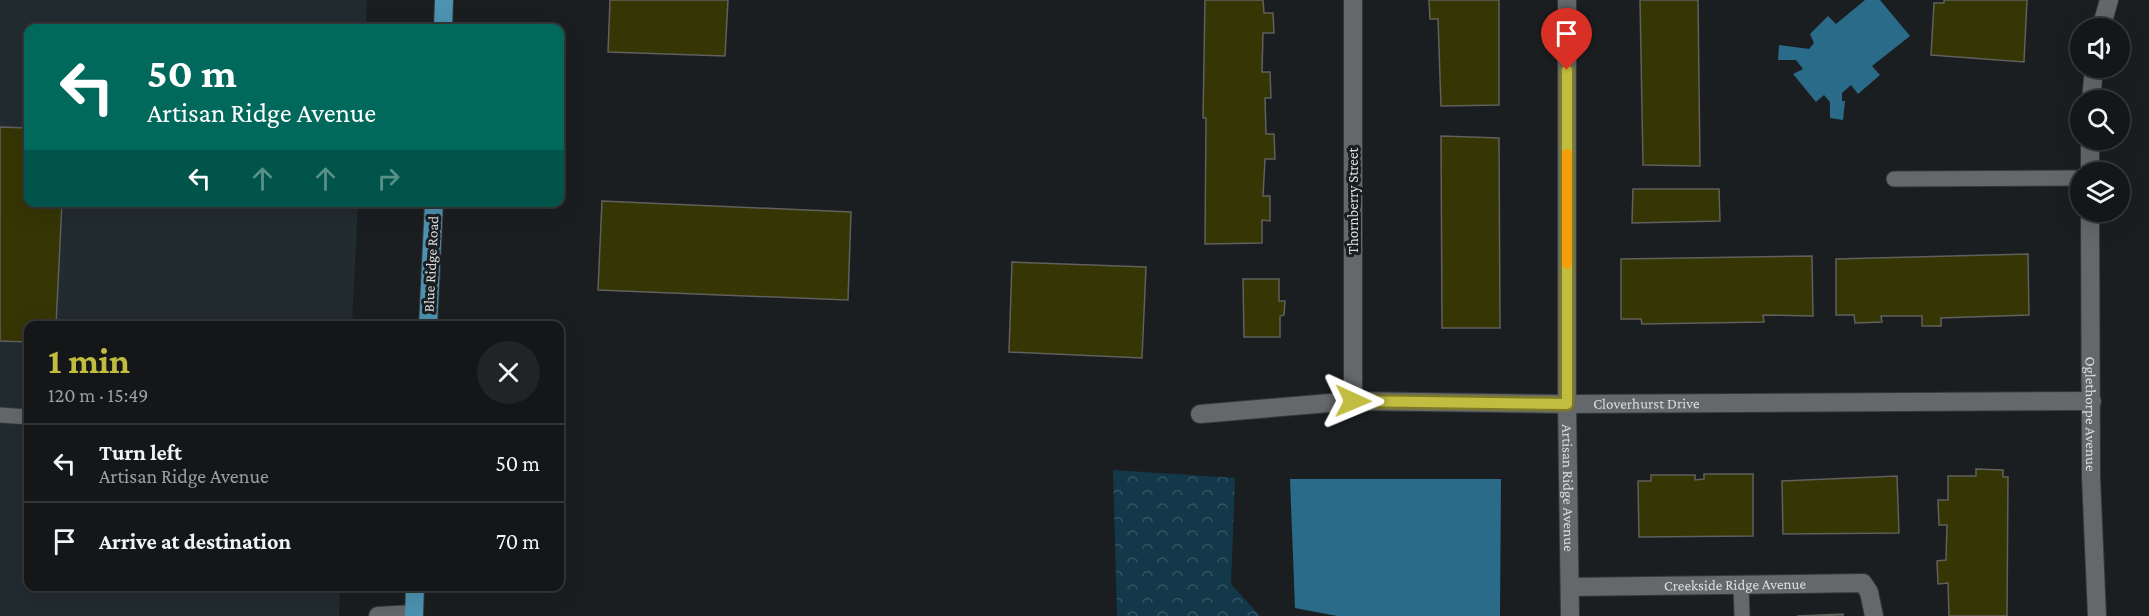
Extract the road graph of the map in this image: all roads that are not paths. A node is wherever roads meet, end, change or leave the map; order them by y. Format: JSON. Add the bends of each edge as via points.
{"nodes":[{"id":1,"x":444,"y":0,"type":"edge"},
{"id":2,"x":1353,"y":0,"type":"edge"},
{"id":3,"x":1567,"y":0,"type":"edge"},
{"id":4,"x":2109,"y":0,"type":"edge"},
{"id":5,"x":2104,"y":18,"type":"edge"},
{"id":6,"x":443,"y":24,"type":"edge"},
{"id":7,"x":2070,"y":178,"type":"edge"},
{"id":8,"x":1894,"y":179,"type":"dead end"},
{"id":9,"x":434,"y":207,"type":"edge"},
{"id":10,"x":2090,"y":222,"type":"edge"},
{"id":11,"x":428,"y":321,"type":"edge"},
{"id":12,"x":1353,"y":401,"type":"junction"},
{"id":13,"x":2092,"y":401,"type":"junction"},
{"id":14,"x":1567,"y":404,"type":"junction"},
{"id":15,"x":1200,"y":414,"type":"dead end"},
{"id":16,"x":0,"y":415,"type":"edge"},
{"id":17,"x":24,"y":417,"type":"edge"},
{"id":18,"x":1742,"y":585,"type":"junction"},
{"id":19,"x":1570,"y":587,"type":"junction"},
{"id":20,"x":415,"y":591,"type":"edge"},
{"id":21,"x":414,"y":615,"type":"edge"},
{"id":22,"x":378,"y":616,"type":"edge"},
{"id":23,"x":1570,"y":616,"type":"edge"},
{"id":24,"x":1742,"y":616,"type":"edge"},
{"id":25,"x":1874,"y":616,"type":"edge"},
{"id":26,"x":2097,"y":616,"type":"edge"}],
"edges":[{"from":1,"to":6,"type":"main road"},
{"from":2,"to":12,"type":"street","name":"Thornberry Street"},
{"from":3,"to":14,"type":"street","name":"Artisan Ridge Avenue"},
{"from":4,"to":5,"type":"street"},
{"from":7,"to":8,"type":"lane"},
{"from":9,"to":11,"type":"main road","name":"Blue Ridge Road"},
{"from":10,"to":13,"type":"street","name":"Oglethorpe Avenue"},
{"from":12,"to":14,"type":"street","name":"Cloverhurst Drive"},
{"from":12,"to":15,"type":"street","name":"Cloverhurst Drive"},
{"from":13,"to":14,"type":"street","name":"Cloverhurst Drive"},
{"from":13,"to":26,"type":"street","name":"Oglethorpe Avenue"},
{"from":14,"to":19,"type":"street","name":"Artisan Ridge Avenue"},
{"from":16,"to":17,"type":"lane"},
{"from":18,"to":19,"type":"street","name":"Creekside Ridge Avenue"},
{"from":18,"to":24,"type":"lane"},
{"from":18,"to":25,"type":"street","name":"Creekside Ridge Avenue","via":[[1863,583]]},
{"from":19,"to":23,"type":"street","name":"Artisan Ridge Avenue"},
{"from":20,"to":21,"type":"main road"},
{"from":21,"to":22,"type":"street"}]}
